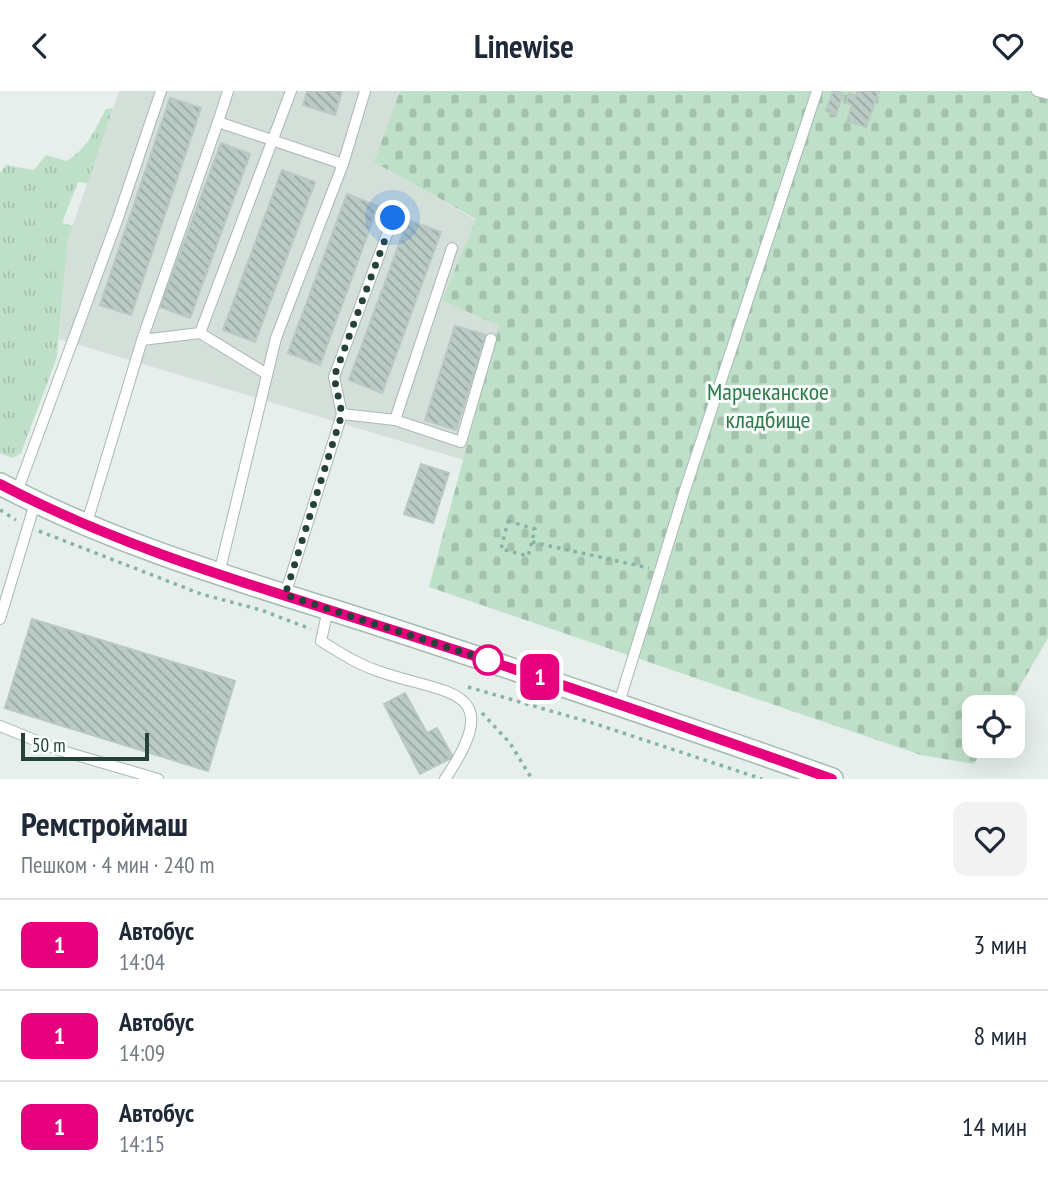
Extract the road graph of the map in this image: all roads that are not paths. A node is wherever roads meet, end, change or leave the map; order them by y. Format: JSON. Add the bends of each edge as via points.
{"nodes":[{"id":1,"x":161,"y":91,"type":"edge"},
{"id":2,"x":228,"y":91,"type":"edge"},
{"id":3,"x":291,"y":91,"type":"edge"},
{"id":4,"x":365,"y":91,"type":"edge"},
{"id":5,"x":817,"y":91,"type":"edge"},
{"id":6,"x":1037,"y":91,"type":"edge"},
{"id":7,"x":1048,"y":94,"type":"edge"},
{"id":8,"x":218,"y":122,"type":"junction"},
{"id":9,"x":275,"y":141,"type":"junction"},
{"id":10,"x":343,"y":164,"type":"junction"},
{"id":11,"x":393,"y":218,"type":"dead end"},
{"id":12,"x":452,"y":248,"type":"dead end"},
{"id":13,"x":200,"y":333,"type":"junction"},
{"id":14,"x":491,"y":339,"type":"dead end"},
{"id":15,"x":142,"y":340,"type":"junction"},
{"id":16,"x":267,"y":374,"type":"junction"},
{"id":17,"x":342,"y":414,"type":"junction"},
{"id":18,"x":395,"y":420,"type":"junction"},
{"id":19,"x":17,"y":493,"type":"edge"},
{"id":20,"x":86,"y":526,"type":"junction"},
{"id":21,"x":219,"y":574,"type":"junction"},
{"id":22,"x":285,"y":595,"type":"junction"},
{"id":23,"x":328,"y":609,"type":"junction"},
{"id":24,"x":0,"y":619,"type":"edge"},
{"id":25,"x":619,"y":703,"type":"junction"},
{"id":26,"x":0,"y":726,"type":"edge"},
{"id":27,"x":158,"y":779,"type":"edge"},
{"id":28,"x":445,"y":779,"type":"edge"},
{"id":29,"x":832,"y":779,"type":"edge"}],
"edges":[{"from":1,"to":19,"type":"lane"},
{"from":2,"to":8,"type":"lane"},
{"from":3,"to":9,"type":"lane"},
{"from":4,"to":10,"type":"lane"},
{"from":5,"to":25,"type":"lane"},
{"from":6,"to":7,"type":"lane"},
{"from":8,"to":9,"type":"lane"},
{"from":8,"to":15,"type":"lane"},
{"from":9,"to":10,"type":"lane"},
{"from":9,"to":13,"type":"lane"},
{"from":10,"to":16,"type":"lane","via":[[276,338]]},
{"from":11,"to":17,"type":"lane","via":[[334,377]]},
{"from":12,"to":18,"type":"lane"},
{"from":13,"to":15,"type":"lane"},
{"from":13,"to":16,"type":"lane"},
{"from":14,"to":18,"type":"lane","via":[[461,442]]},
{"from":15,"to":20,"type":"lane"},
{"from":16,"to":21,"type":"lane"},
{"from":17,"to":18,"type":"lane"},
{"from":17,"to":22,"type":"lane"},
{"from":19,"to":20,"type":"street"},
{"from":19,"to":24,"type":"lane","via":[[28,527]]},
{"from":20,"to":21,"type":"street"},
{"from":21,"to":22,"type":"street"},
{"from":22,"to":23,"type":"street"},
{"from":23,"to":25,"type":"street"},
{"from":23,"to":28,"type":"lane","via":[[321,641],[377,671],[447,689],[461,697],[470,724],[462,751]]},
{"from":25,"to":29,"type":"street"},
{"from":26,"to":27,"type":"lane","via":[[59,750]]}]}
